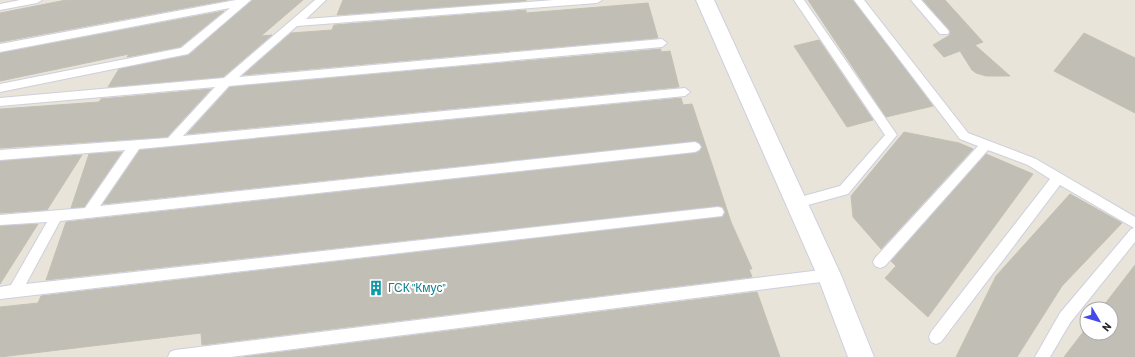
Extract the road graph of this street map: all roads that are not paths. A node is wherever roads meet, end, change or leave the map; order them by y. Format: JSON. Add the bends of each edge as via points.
{"nodes":[{"id":1,"x":37,"y":0,"type":"edge"},
{"id":2,"x":321,"y":0,"type":"edge"},
{"id":3,"x":597,"y":0,"type":"edge"},
{"id":4,"x":705,"y":0,"type":"edge"},
{"id":5,"x":799,"y":0,"type":"edge"},
{"id":6,"x":859,"y":0,"type":"edge"},
{"id":7,"x":916,"y":0,"type":"edge"},
{"id":8,"x":245,"y":1,"type":"edge"},
{"id":9,"x":0,"y":7,"type":"edge"},
{"id":10,"x":293,"y":23,"type":"junction"},
{"id":11,"x":944,"y":32,"type":"dead end"},
{"id":12,"x":662,"y":43,"type":"dead end"},
{"id":13,"x":0,"y":48,"type":"edge"},
{"id":14,"x":224,"y":84,"type":"junction"},
{"id":15,"x":0,"y":88,"type":"edge"},
{"id":16,"x":685,"y":92,"type":"dead end"},
{"id":17,"x":0,"y":102,"type":"edge"},
{"id":18,"x":171,"y":142,"type":"junction"},
{"id":19,"x":136,"y":144,"type":"junction"},
{"id":20,"x":986,"y":144,"type":"junction"},
{"id":21,"x":696,"y":147,"type":"dead end"},
{"id":22,"x":0,"y":155,"type":"edge"},
{"id":23,"x":1058,"y":178,"type":"junction"},
{"id":24,"x":796,"y":203,"type":"junction"},
{"id":25,"x":718,"y":212,"type":"dead end"},
{"id":26,"x":88,"y":213,"type":"junction"},
{"id":27,"x":56,"y":215,"type":"junction"},
{"id":28,"x":0,"y":220,"type":"edge"},
{"id":29,"x":1135,"y":223,"type":"edge"},
{"id":30,"x":1135,"y":233,"type":"edge"},
{"id":31,"x":880,"y":262,"type":"dead end"},
{"id":32,"x":829,"y":275,"type":"junction"},
{"id":33,"x":16,"y":290,"type":"junction"},
{"id":34,"x":0,"y":293,"type":"edge"},
{"id":35,"x":936,"y":337,"type":"dead end"},
{"id":36,"x":175,"y":357,"type":"edge"},
{"id":37,"x":861,"y":357,"type":"edge"},
{"id":38,"x":1042,"y":357,"type":"edge"}],
"edges":[{"from":1,"to":9,"type":"lane"},
{"from":2,"to":10,"type":"lane"},
{"from":3,"to":10,"type":"lane"},
{"from":4,"to":24,"type":"street"},
{"from":5,"to":24,"type":"lane","via":[[891,135],[844,190]]},
{"from":6,"to":20,"type":"lane","via":[[964,136]]},
{"from":7,"to":11,"type":"lane"},
{"from":8,"to":13,"type":"lane"},
{"from":8,"to":15,"type":"lane","via":[[184,51]]},
{"from":10,"to":14,"type":"lane"},
{"from":12,"to":14,"type":"lane"},
{"from":14,"to":17,"type":"lane"},
{"from":14,"to":18,"type":"lane"},
{"from":16,"to":18,"type":"lane"},
{"from":18,"to":19,"type":"lane"},
{"from":19,"to":22,"type":"lane"},
{"from":19,"to":26,"type":"lane"},
{"from":20,"to":23,"type":"lane","via":[[1032,162]]},
{"from":20,"to":31,"type":"lane"},
{"from":21,"to":26,"type":"lane"},
{"from":23,"to":29,"type":"lane"},
{"from":23,"to":35,"type":"lane"},
{"from":24,"to":32,"type":"street"},
{"from":25,"to":33,"type":"lane"},
{"from":26,"to":27,"type":"lane"},
{"from":27,"to":28,"type":"lane"},
{"from":27,"to":33,"type":"lane"},
{"from":30,"to":38,"type":"lane","via":[[1065,318]]},
{"from":32,"to":36,"type":"lane"},
{"from":32,"to":37,"type":"street"},
{"from":33,"to":34,"type":"lane"}]}
